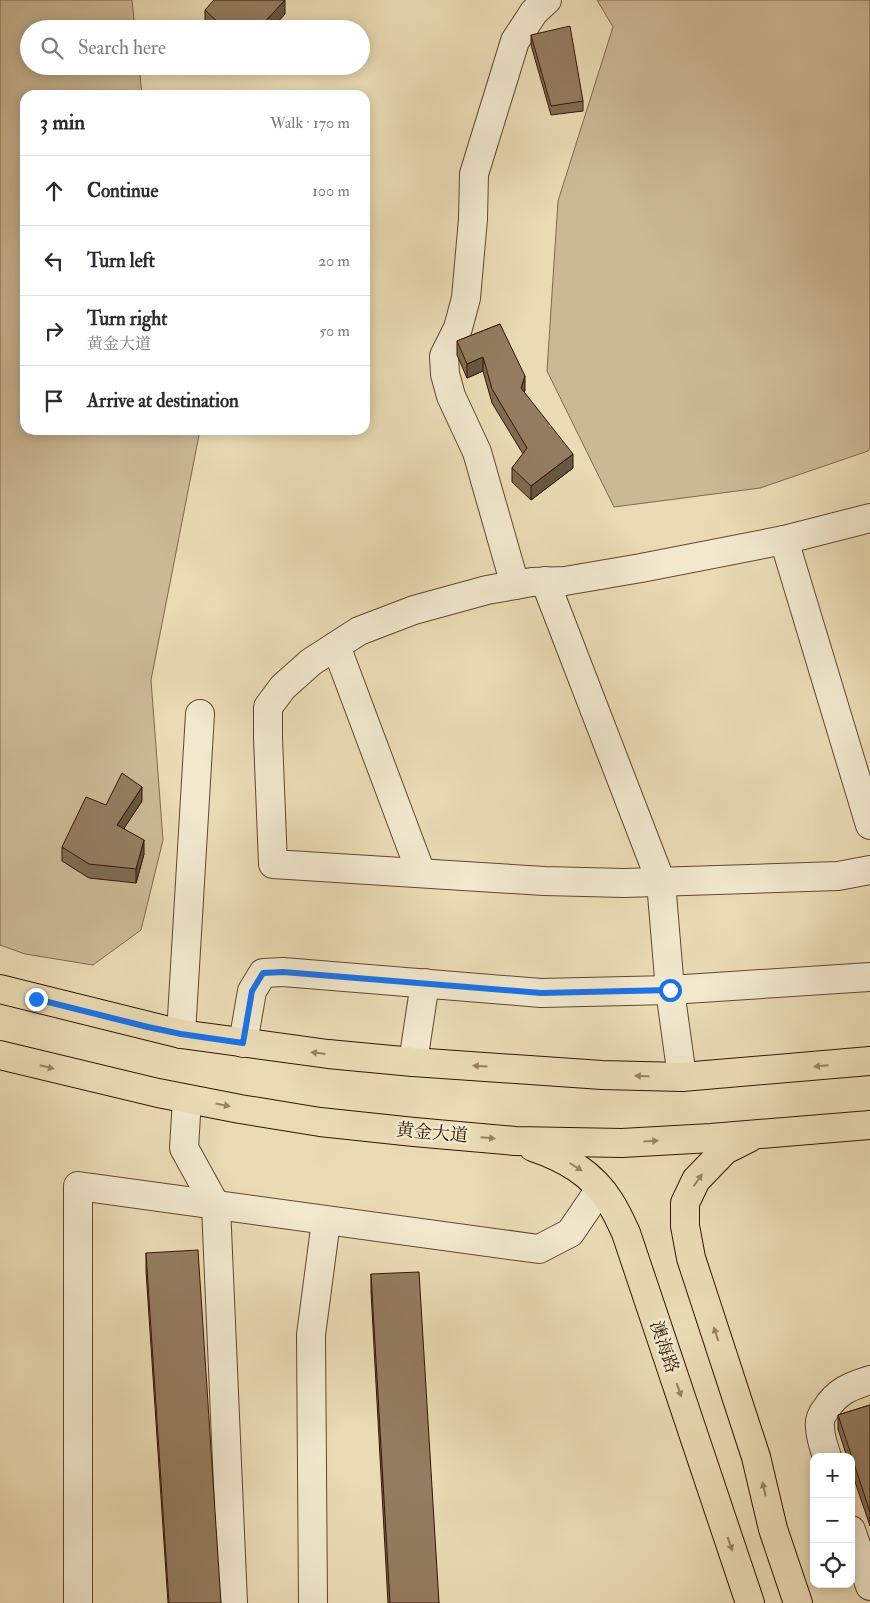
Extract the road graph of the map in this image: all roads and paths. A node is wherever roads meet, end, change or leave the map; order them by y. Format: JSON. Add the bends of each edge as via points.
{"nodes":[{"id":1,"x":547,"y":0,"type":"edge"},
{"id":2,"x":870,"y":518,"type":"edge"},
{"id":3,"x":784,"y":540,"type":"junction"},
{"id":4,"x":545,"y":581,"type":"junction"},
{"id":5,"x":515,"y":585,"type":"junction"},
{"id":6,"x":336,"y":646,"type":"junction"},
{"id":7,"x":200,"y":714,"type":"dead end"},
{"id":8,"x":870,"y":825,"type":"edge"},
{"id":9,"x":870,"y":870,"type":"edge"},
{"id":10,"x":421,"y":873,"type":"junction"},
{"id":11,"x":661,"y":882,"type":"junction"},
{"id":12,"x":870,"y":977,"type":"edge"},
{"id":13,"x":425,"y":984,"type":"junction"},
{"id":14,"x":0,"y":989,"type":"edge"},
{"id":15,"x":670,"y":990,"type":"junction"},
{"id":16,"x":181,"y":1034,"type":"junction"},
{"id":17,"x":243,"y":1043,"type":"junction"},
{"id":18,"x":0,"y":1055,"type":"edge"},
{"id":19,"x":870,"y":1061,"type":"edge"},
{"id":20,"x":413,"y":1062,"type":"junction"},
{"id":21,"x":682,"y":1077,"type":"junction"},
{"id":22,"x":187,"y":1099,"type":"junction"},
{"id":23,"x":870,"y":1125,"type":"edge"},
{"id":24,"x":762,"y":1133,"type":"junction"},
{"id":25,"x":515,"y":1141,"type":"junction"},
{"id":26,"x":600,"y":1189,"type":"junction"},
{"id":27,"x":216,"y":1206,"type":"junction"},
{"id":28,"x":326,"y":1221,"type":"junction"},
{"id":29,"x":870,"y":1380,"type":"edge"},
{"id":30,"x":826,"y":1453,"type":"edge"},
{"id":31,"x":855,"y":1542,"type":"edge"},
{"id":32,"x":870,"y":1586,"type":"edge"},
{"id":33,"x":78,"y":1603,"type":"edge"},
{"id":34,"x":233,"y":1603,"type":"edge"},
{"id":35,"x":313,"y":1603,"type":"edge"},
{"id":36,"x":750,"y":1603,"type":"edge"},
{"id":37,"x":798,"y":1603,"type":"edge"}],
"edges":[{"from":1,"to":5,"type":"street","via":[[534,12],[515,41],[474,174],[466,298],[458,328],[444,356],[451,396],[478,452]]},
{"from":2,"to":3,"type":"street"},
{"from":3,"to":4,"type":"street","via":[[641,568],[565,581]]},
{"from":3,"to":8,"type":"street"},
{"from":4,"to":5,"type":"street"},
{"from":4,"to":11,"type":"street"},
{"from":5,"to":6,"type":"street","via":[[414,610],[358,631]]},
{"from":6,"to":10,"type":"street"},
{"from":6,"to":10,"type":"street","via":[[311,662],[283,687],[268,707],[273,864]]},
{"from":7,"to":16,"type":"street"},
{"from":9,"to":11,"type":"street","via":[[838,876]]},
{"from":10,"to":11,"type":"street","via":[[544,881]]},
{"from":11,"to":15,"type":"street"},
{"from":12,"to":15,"type":"street"},
{"from":13,"to":15,"type":"street","via":[[541,993]]},
{"from":13,"to":17,"type":"street","via":[[263,973],[252,991]]},
{"from":13,"to":20,"type":"street"},
{"from":14,"to":16,"type":"main road"},
{"from":15,"to":21,"type":"street"},
{"from":16,"to":17,"type":"main road"},
{"from":20,"to":17,"type":"main road","one_way":true},
{"from":18,"to":22,"type":"main road","name":"黄金大道","one_way":true},
{"from":19,"to":21,"type":"main road","one_way":true},
{"from":21,"to":20,"type":"main road","one_way":true},
{"from":22,"to":25,"type":"main road","name":"黄金大道","one_way":true,"via":[[320,1122]]},
{"from":22,"to":27,"type":"street","via":[[184,1148]]},
{"from":23,"to":24,"type":"main road","name":"黄金大道"},
{"from":25,"to":24,"type":"main road","name":"黄金大道","one_way":true,"via":[[622,1143]]},
{"from":37,"to":24,"type":"main road","one_way":true,"via":[[773,1529],[756,1457],[691,1258],[685,1226],[685,1203],[696,1180],[725,1150]]},
{"from":25,"to":26,"type":"main road","name":"澳海路","one_way":true,"via":[[556,1155],[589,1175]]},
{"from":26,"to":28,"type":"street","via":[[570,1233],[539,1249]]},
{"from":26,"to":36,"type":"main road","name":"澳海路","one_way":true,"via":[[610,1201],[626,1233]]},
{"from":27,"to":28,"type":"street"},
{"from":27,"to":33,"type":"street","via":[[78,1186]]},
{"from":27,"to":34,"type":"street"},
{"from":28,"to":35,"type":"street","via":[[311,1335]]},
{"from":29,"to":30,"type":"street","via":[[851,1386],[832,1398],[823,1412],[819,1424]]},
{"from":31,"to":32,"type":"street"}]}
